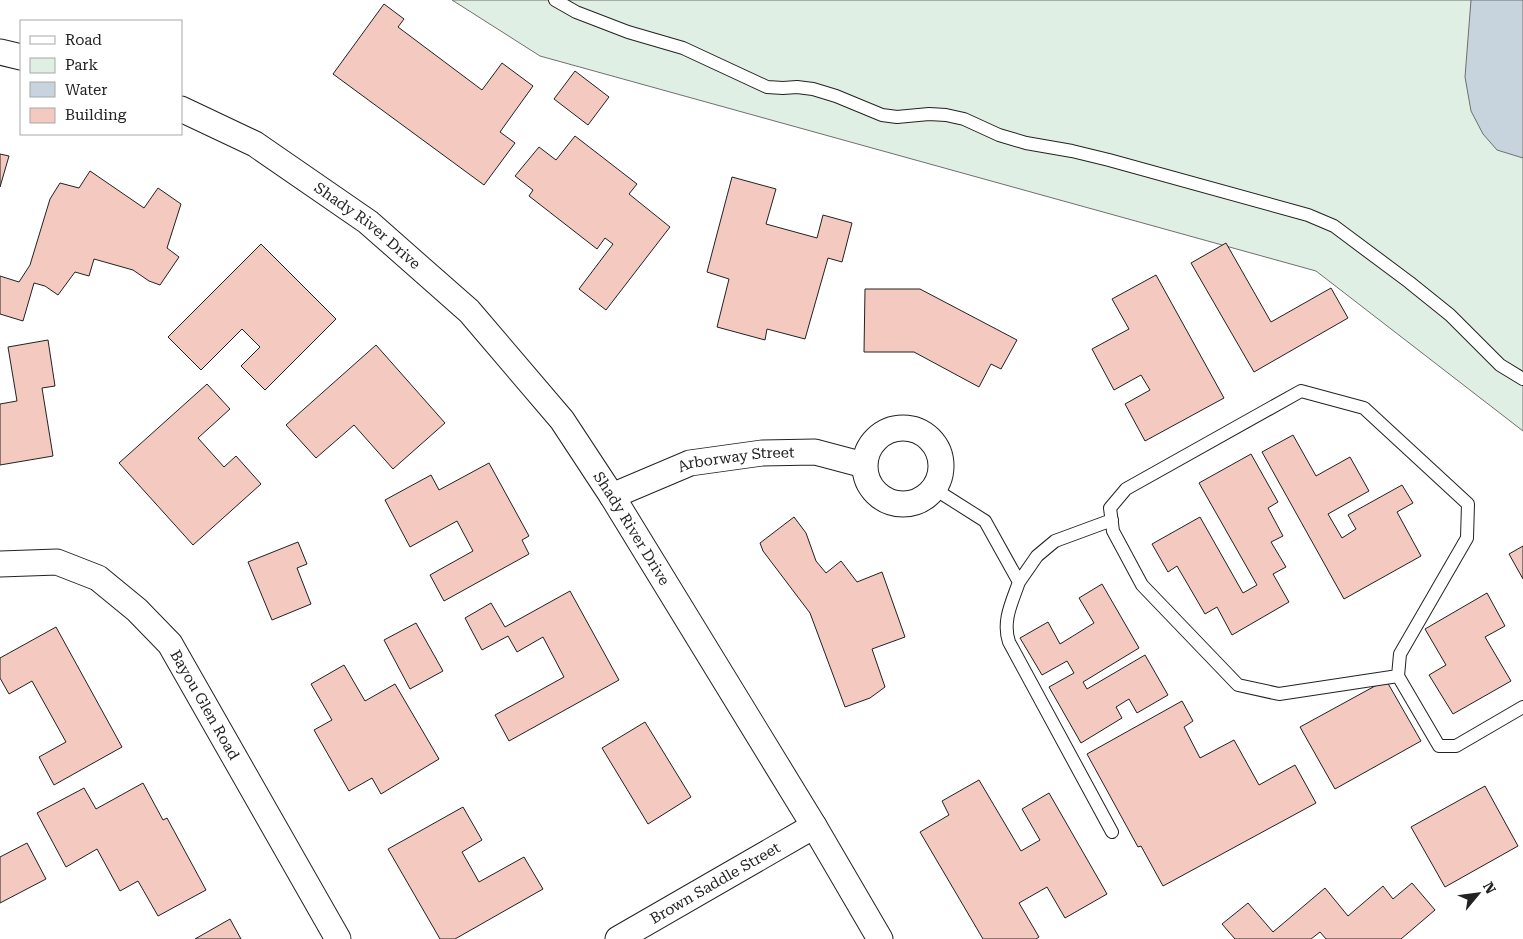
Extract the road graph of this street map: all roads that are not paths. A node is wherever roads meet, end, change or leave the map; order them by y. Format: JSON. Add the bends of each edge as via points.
{"nodes":[{"id":1,"x":555,"y":0,"type":"edge"},
{"id":2,"x":0,"y":52,"type":"edge"},
{"id":3,"x":20,"y":57,"type":"edge"},
{"id":4,"x":182,"y":109,"type":"edge"},
{"id":5,"x":1523,"y":379,"type":"edge"},
{"id":6,"x":864,"y":465,"type":"junction"},
{"id":7,"x":934,"y":488,"type":"junction"},
{"id":8,"x":612,"y":496,"type":"junction"},
{"id":9,"x":1112,"y":520,"type":"junction"},
{"id":10,"x":0,"y":564,"type":"edge"},
{"id":11,"x":1019,"y":582,"type":"junction"},
{"id":12,"x":1398,"y":676,"type":"junction"},
{"id":13,"x":1523,"y":707,"type":"edge"},
{"id":14,"x":814,"y":826,"type":"junction"},
{"id":15,"x":1112,"y":832,"type":"dead end"},
{"id":16,"x":338,"y":939,"type":"edge"},
{"id":17,"x":618,"y":939,"type":"edge"},
{"id":18,"x":880,"y":939,"type":"edge"}],
"edges":[{"from":1,"to":5,"type":"lane","via":[[576,12],[628,32],[683,48],[768,87],[813,89],[882,115],[929,114],[964,119],[1026,143],[1109,160],[1308,214],[1334,226],[1409,282],[1450,315],[1500,365]]},
{"from":2,"to":3,"type":"street"},
{"from":4,"to":8,"type":"street","name":"Shady River Drive","via":[[255,144],[368,222],[469,311],[562,420]]},
{"from":6,"to":7,"type":"street","via":[[872,489],[893,503],[918,502]]},
{"from":6,"to":7,"type":"street","via":[[873,442],[882,434],[906,428],[918,431],[929,438],[941,460],[941,473]]},
{"from":6,"to":8,"type":"street","name":"Arborway Street","via":[[815,452],[762,453],[690,462]]},
{"from":7,"to":11,"type":"lane","via":[[985,521]]},
{"from":8,"to":14,"type":"street","name":"Shady River Drive"},
{"from":9,"to":11,"type":"lane","via":[[1055,541],[1037,556]]},
{"from":9,"to":12,"type":"lane","via":[[1113,531],[1142,585],[1238,684],[1280,694]]},
{"from":9,"to":12,"type":"lane","via":[[1110,508],[1126,489],[1301,391],[1364,408],[1468,504],[1467,538],[1400,654]]},
{"from":10,"to":16,"type":"street","name":"Bayou Glen Road","via":[[57,562],[98,578],[170,644]]},
{"from":11,"to":15,"type":"lane","via":[[1008,611],[1006,635]]},
{"from":12,"to":13,"type":"lane","via":[[1439,746],[1456,746]]},
{"from":14,"to":17,"type":"street","name":"Brown Saddle Street"},
{"from":14,"to":18,"type":"street","name":"Shady River Drive"}]}
